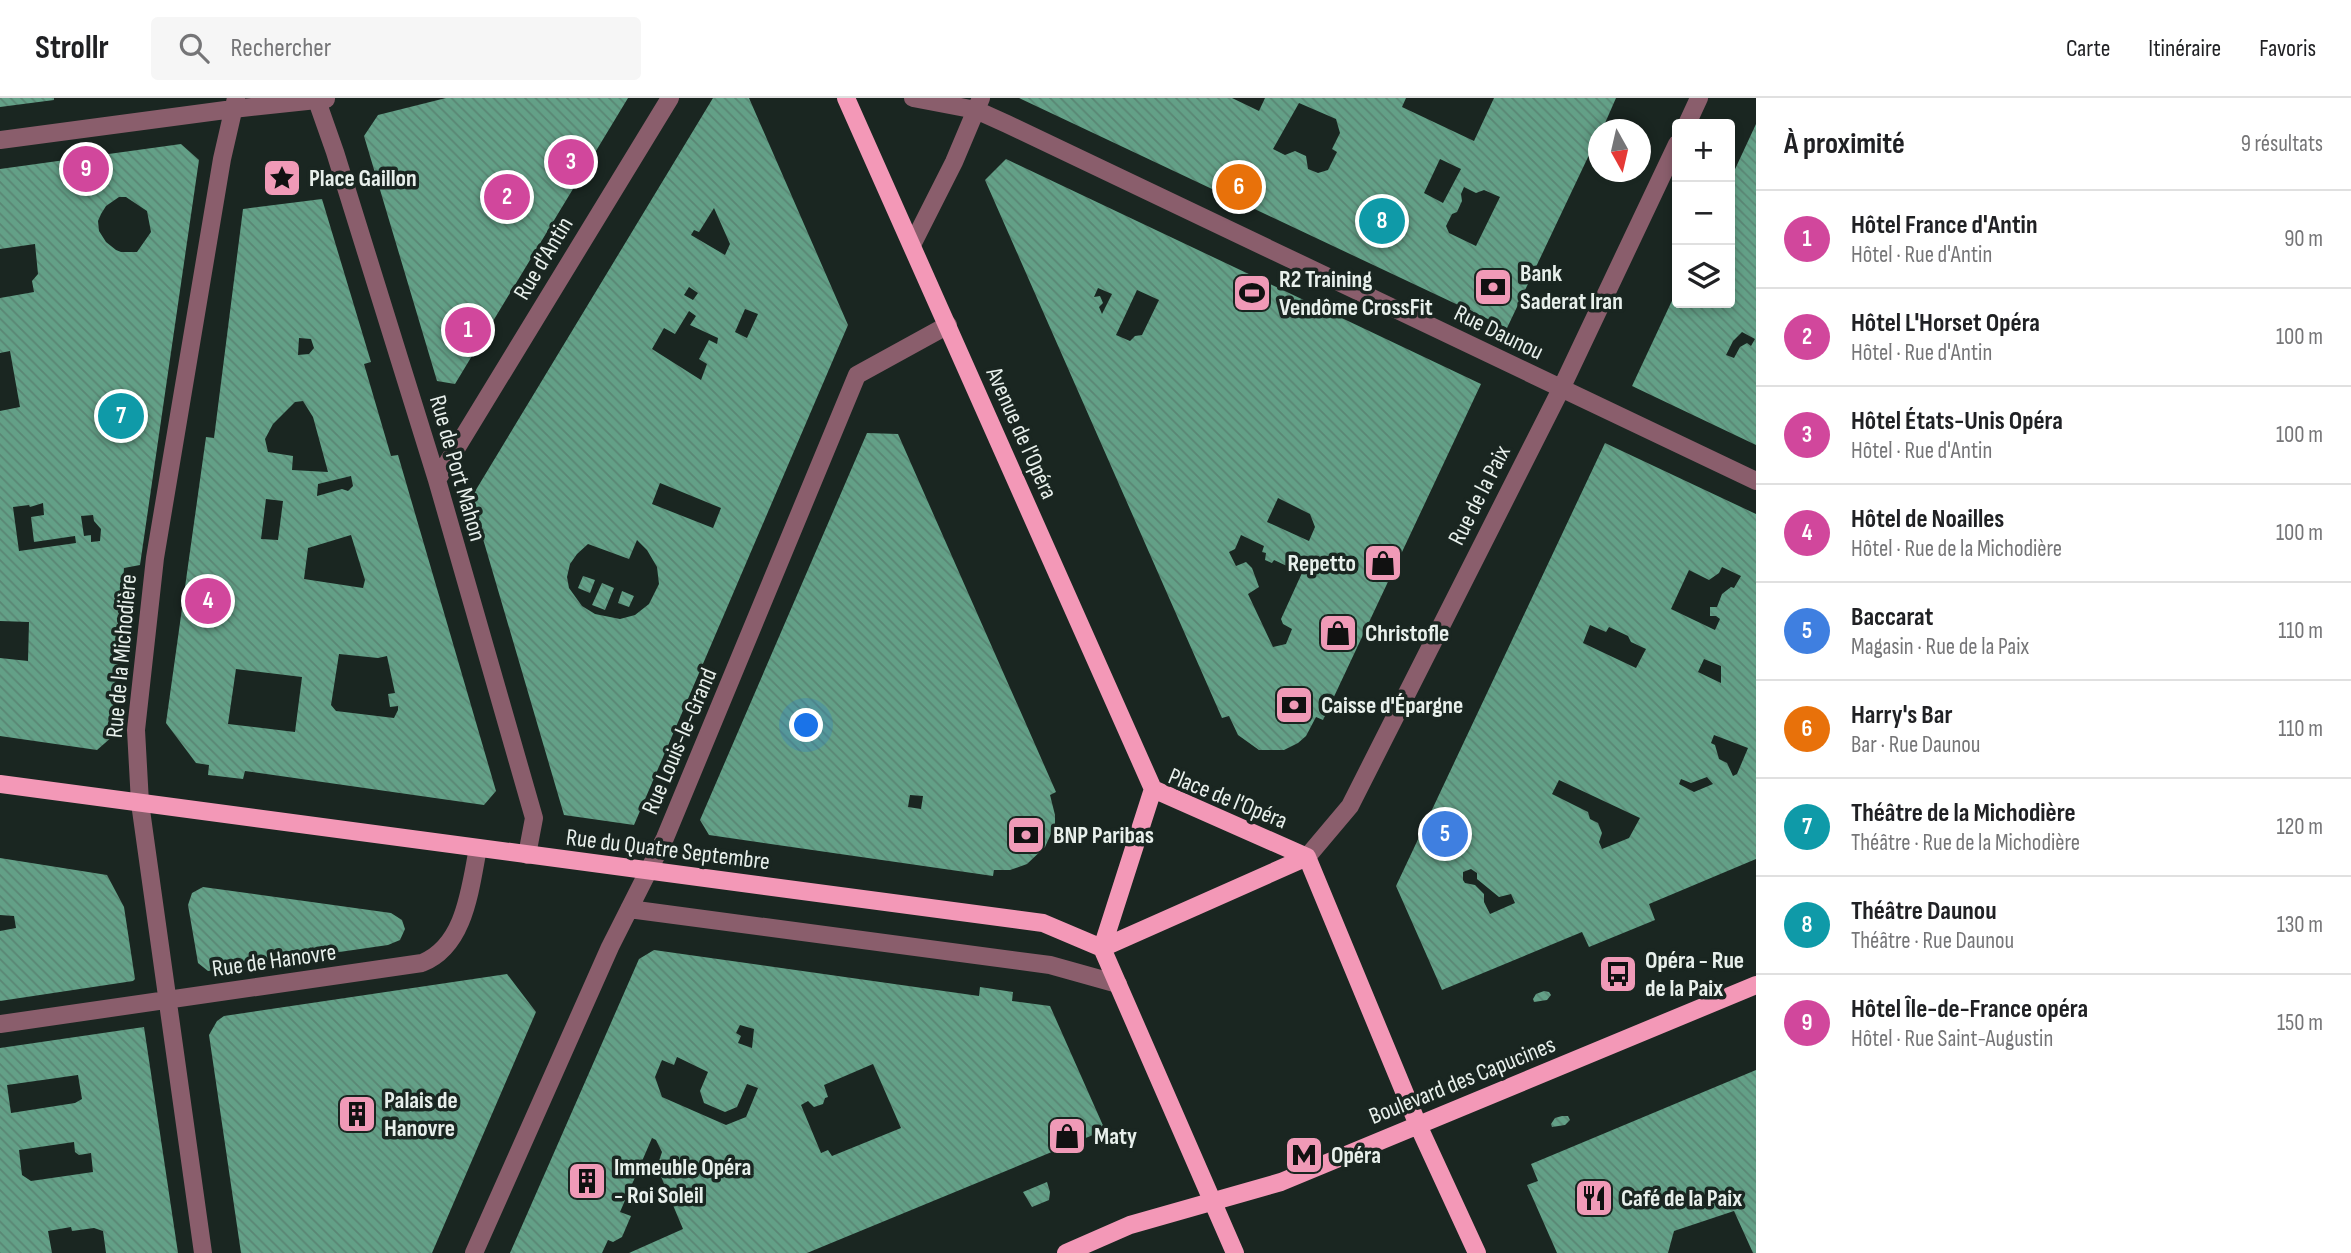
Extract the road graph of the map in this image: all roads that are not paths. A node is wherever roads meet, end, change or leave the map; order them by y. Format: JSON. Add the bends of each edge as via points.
{"nodes":[{"id":1,"x":670,"y":98,"type":"edge"},
{"id":2,"x":846,"y":98,"type":"edge"},
{"id":3,"x":913,"y":98,"type":"edge"},
{"id":4,"x":1699,"y":98,"type":"edge"},
{"id":5,"x":321,"y":99,"type":"edge"},
{"id":6,"x":234,"y":103,"type":"edge"},
{"id":7,"x":979,"y":104,"type":"edge"},
{"id":8,"x":1688,"y":119,"type":"edge"},
{"id":9,"x":0,"y":140,"type":"edge"},
{"id":10,"x":1672,"y":155,"type":"edge"},
{"id":11,"x":912,"y":244,"type":"junction"},
{"id":12,"x":948,"y":325,"type":"junction"},
{"id":13,"x":1561,"y":389,"type":"junction"},
{"id":14,"x":437,"y":480,"type":"junction"},
{"id":15,"x":1756,"y":481,"type":"edge"},
{"id":16,"x":0,"y":784,"type":"edge"},
{"id":17,"x":1153,"y":789,"type":"junction"},
{"id":18,"x":140,"y":803,"type":"junction"},
{"id":19,"x":478,"y":848,"type":"junction"},
{"id":20,"x":527,"y":855,"type":"junction"},
{"id":21,"x":1307,"y":857,"type":"junction"},
{"id":22,"x":648,"y":871,"type":"junction"},
{"id":23,"x":629,"y":909,"type":"junction"},
{"id":24,"x":1102,"y":948,"type":"junction"},
{"id":25,"x":1118,"y":984,"type":"junction"},
{"id":26,"x":1756,"y":985,"type":"edge"},
{"id":27,"x":167,"y":1000,"type":"junction"},
{"id":28,"x":0,"y":1024,"type":"edge"},
{"id":29,"x":1418,"y":1125,"type":"junction"},
{"id":30,"x":1212,"y":1201,"type":"junction"},
{"id":31,"x":203,"y":1253,"type":"edge"},
{"id":32,"x":474,"y":1253,"type":"edge"},
{"id":33,"x":1066,"y":1253,"type":"edge"},
{"id":34,"x":1235,"y":1253,"type":"edge"},
{"id":35,"x":1477,"y":1253,"type":"edge"}],
"edges":[{"from":1,"to":14,"type":"street","name":"Rue d'Antin"},
{"from":2,"to":11,"type":"main road","name":"Avenue de l'Opéra"},
{"from":3,"to":7,"type":"street","name":"Rue Daunou"},
{"from":4,"to":8,"type":"street"},
{"from":5,"to":6,"type":"street"},
{"from":5,"to":14,"type":"street","name":"Rue de Port Mahon"},
{"from":6,"to":9,"type":"street"},
{"from":6,"to":18,"type":"street","name":"Rue de la Michodière","via":[[155,558],[136,730]]},
{"from":7,"to":11,"type":"street"},
{"from":7,"to":13,"type":"street","name":"Rue Daunou"},
{"from":10,"to":13,"type":"street","name":"Rue de la Paix"},
{"from":11,"to":12,"type":"main road","name":"Avenue de l'Opéra"},
{"from":12,"to":17,"type":"main road","name":"Avenue de l'Opéra"},
{"from":12,"to":22,"type":"street","name":"Rue Louis-le-Grand","via":[[857,375]]},
{"from":13,"to":15,"type":"street","name":"Rue Daunou"},
{"from":13,"to":21,"type":"street","name":"Rue de la Paix","via":[[1350,806]]},
{"from":14,"to":20,"type":"street","name":"Rue de Port Mahon","via":[[534,818]]},
{"from":16,"to":18,"type":"main road","name":"Rue du Quatre Septembre"},
{"from":17,"to":21,"type":"main road","name":"Place de l'Opéra"},
{"from":17,"to":24,"type":"main road","name":"Place de l'Opéra"},
{"from":18,"to":19,"type":"main road","name":"Rue du Quatre Septembre"},
{"from":18,"to":27,"type":"street","name":"Rue de la Michodière"},
{"from":19,"to":20,"type":"main road","name":"Rue du Quatre Septembre"},
{"from":19,"to":27,"type":"street","name":"Rue de Hanovre","via":[[461,920],[435,958]]},
{"from":20,"to":22,"type":"main road","name":"Rue du Quatre Septembre"},
{"from":21,"to":24,"type":"main road"},
{"from":21,"to":29,"type":"main road","name":"Place de l'Opéra"},
{"from":22,"to":23,"type":"street","name":"Rue Louis-le-Grand"},
{"from":22,"to":24,"type":"main road","name":"Rue du Quatre Septembre","via":[[1043,923]]},
{"from":23,"to":25,"type":"street","via":[[1050,965]]},
{"from":23,"to":32,"type":"street","name":"Rue Louis-le-Grand"},
{"from":24,"to":25,"type":"main road"},
{"from":25,"to":30,"type":"main road"},
{"from":26,"to":29,"type":"main road","name":"Boulevard des Capucines"},
{"from":27,"to":28,"type":"street","name":"Rue de Hanovre"},
{"from":27,"to":31,"type":"street","name":"Rue de la Michodière"},
{"from":29,"to":30,"type":"main road","name":"Boulevard des Capucines","via":[[1281,1182]]},
{"from":29,"to":35,"type":"main road","name":"Place de l'Opéra"},
{"from":30,"to":33,"type":"main road","name":"Boulevard des Capucines","via":[[1130,1225]]},
{"from":30,"to":34,"type":"main road"}]}
